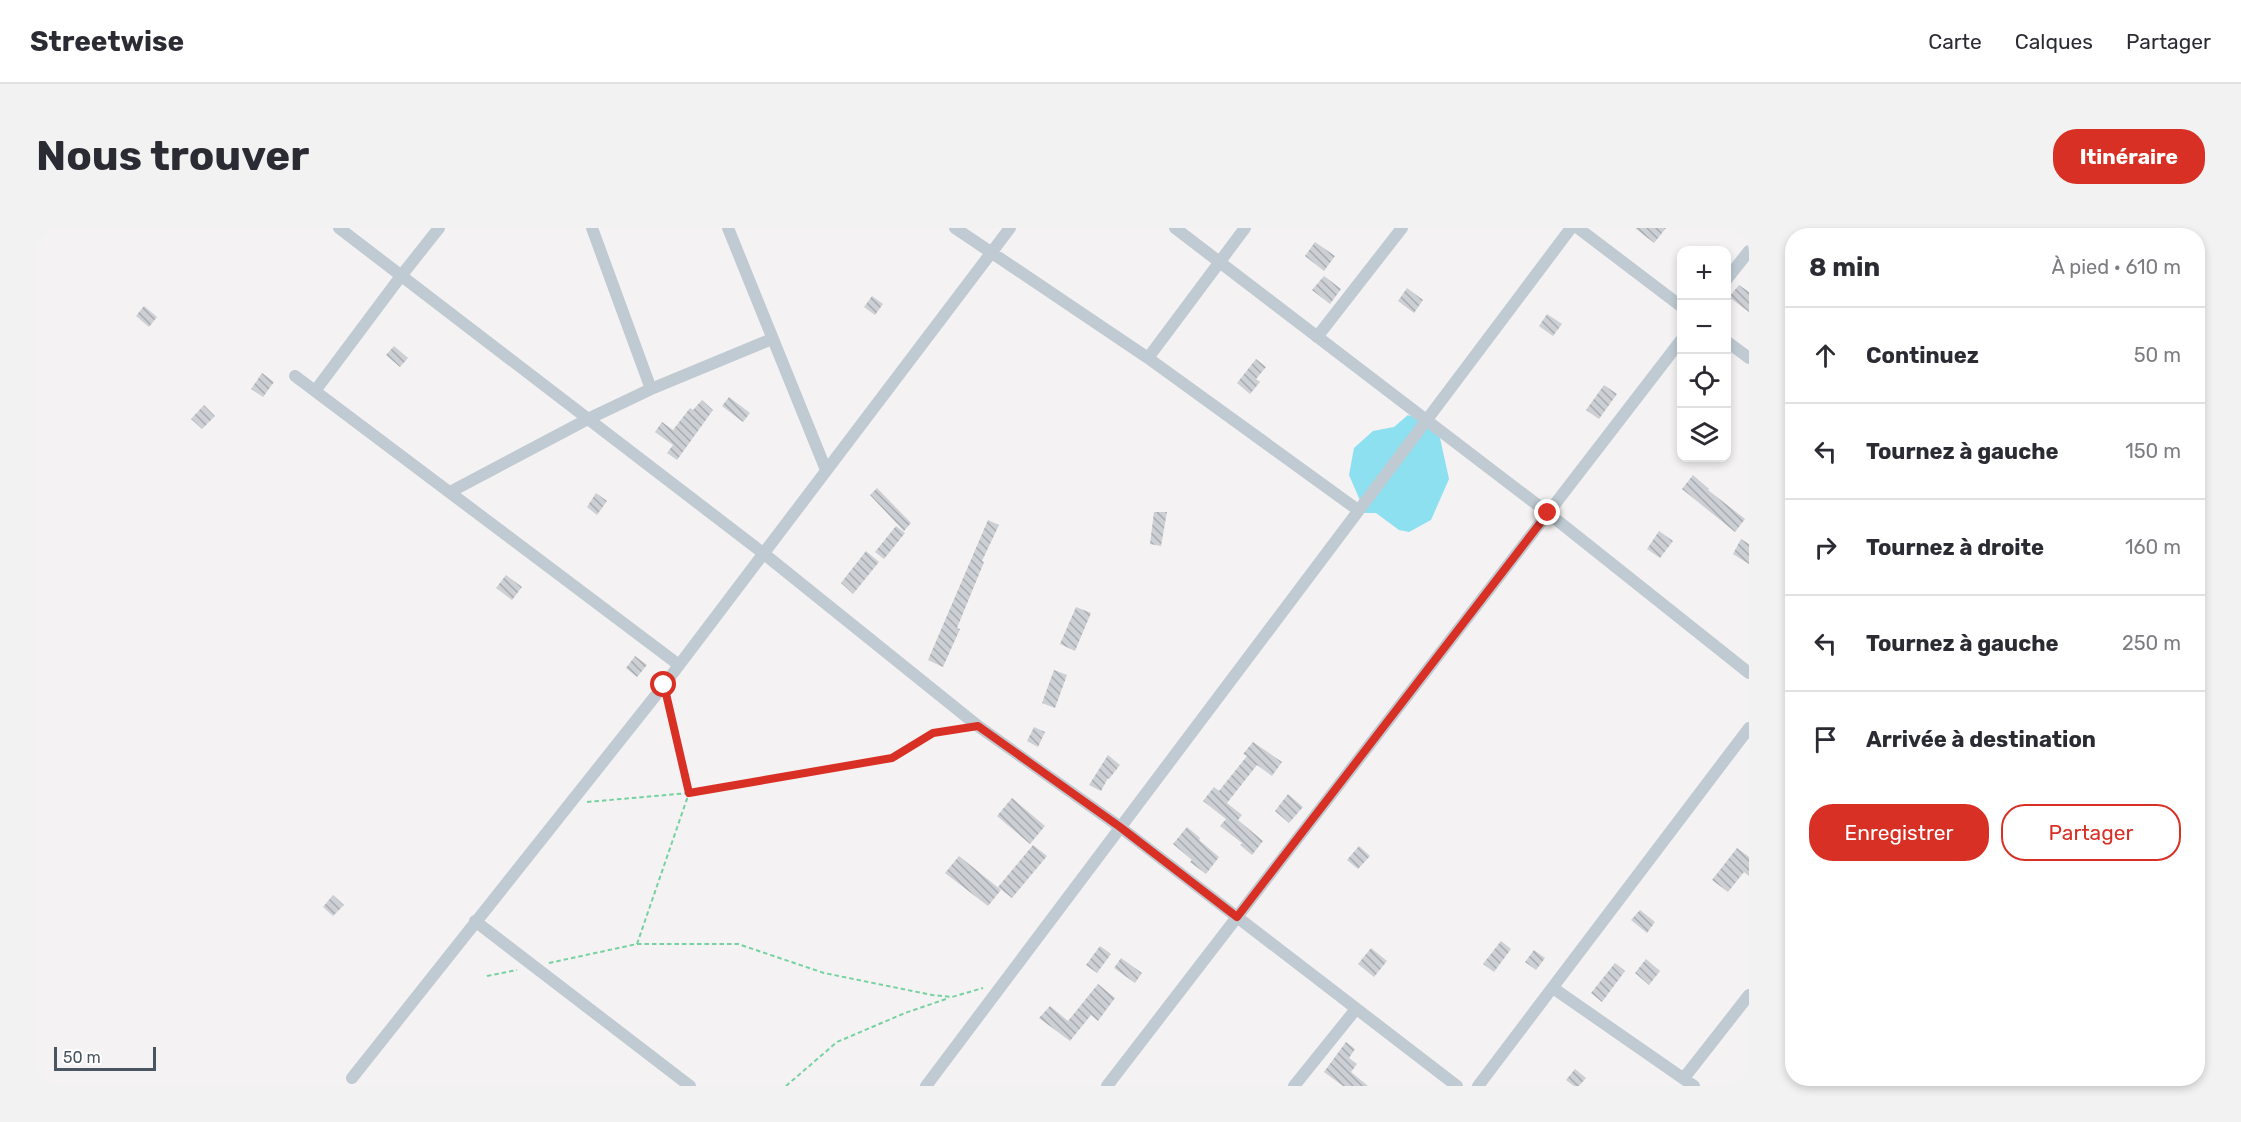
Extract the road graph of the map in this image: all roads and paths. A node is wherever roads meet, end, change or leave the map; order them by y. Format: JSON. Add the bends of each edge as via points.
{"nodes":[{"id":1,"x":339,"y":228,"type":"edge"},
{"id":2,"x":439,"y":228,"type":"edge"},
{"id":3,"x":592,"y":228,"type":"edge"},
{"id":4,"x":728,"y":228,"type":"edge"},
{"id":5,"x":955,"y":228,"type":"edge"},
{"id":6,"x":1010,"y":228,"type":"edge"},
{"id":7,"x":1175,"y":228,"type":"edge"},
{"id":8,"x":1245,"y":228,"type":"edge"},
{"id":9,"x":1402,"y":228,"type":"edge"},
{"id":10,"x":1571,"y":228,"type":"edge"},
{"id":11,"x":1578,"y":228,"type":"edge"},
{"id":12,"x":1749,"y":251,"type":"edge"},
{"id":13,"x":991,"y":254,"type":"junction"},
{"id":14,"x":1219,"y":262,"type":"junction"},
{"id":15,"x":1731,"y":274,"type":"edge"},
{"id":16,"x":401,"y":276,"type":"junction"},
{"id":17,"x":1677,"y":303,"type":"edge"},
{"id":18,"x":1317,"y":337,"type":"junction"},
{"id":19,"x":772,"y":339,"type":"junction"},
{"id":20,"x":1677,"y":345,"type":"edge"},
{"id":21,"x":1731,"y":345,"type":"edge"},
{"id":22,"x":1148,"y":358,"type":"junction"},
{"id":23,"x":1749,"y":358,"type":"edge"},
{"id":24,"x":295,"y":376,"type":"dead end"},
{"id":25,"x":651,"y":389,"type":"junction"},
{"id":26,"x":315,"y":391,"type":"junction"},
{"id":27,"x":588,"y":419,"type":"junction"},
{"id":28,"x":1426,"y":420,"type":"junction"},
{"id":29,"x":826,"y":470,"type":"junction"},
{"id":30,"x":450,"y":492,"type":"junction"},
{"id":31,"x":1358,"y":510,"type":"junction"},
{"id":32,"x":1548,"y":513,"type":"junction"},
{"id":33,"x":763,"y":553,"type":"junction"},
{"id":34,"x":679,"y":665,"type":"junction"},
{"id":35,"x":1749,"y":674,"type":"edge"},
{"id":36,"x":664,"y":685,"type":"junction"},
{"id":37,"x":978,"y":726,"type":"junction"},
{"id":38,"x":1749,"y":728,"type":"edge"},
{"id":39,"x":689,"y":793,"type":"junction"},
{"id":40,"x":570,"y":803,"type":"junction"},
{"id":41,"x":1120,"y":827,"type":"junction"},
{"id":42,"x":1237,"y":917,"type":"junction"},
{"id":43,"x":475,"y":921,"type":"junction"},
{"id":44,"x":637,"y":944,"type":"junction"},
{"id":45,"x":535,"y":966,"type":"junction"},
{"id":46,"x":487,"y":976,"type":"dead end"},
{"id":47,"x":983,"y":988,"type":"dead end"},
{"id":48,"x":1553,"y":988,"type":"junction"},
{"id":49,"x":1749,"y":995,"type":"edge"},
{"id":50,"x":952,"y":997,"type":"junction"},
{"id":51,"x":1356,"y":1009,"type":"junction"},
{"id":52,"x":352,"y":1078,"type":"dead end"},
{"id":53,"x":1689,"y":1082,"type":"edge"},
{"id":54,"x":690,"y":1086,"type":"edge"},
{"id":55,"x":786,"y":1086,"type":"edge"},
{"id":56,"x":926,"y":1086,"type":"edge"},
{"id":57,"x":1107,"y":1086,"type":"edge"},
{"id":58,"x":1294,"y":1086,"type":"edge"},
{"id":59,"x":1457,"y":1086,"type":"edge"},
{"id":60,"x":1478,"y":1086,"type":"edge"}],
"edges":[{"from":1,"to":16,"type":"street"},
{"from":2,"to":16,"type":"street"},
{"from":3,"to":25,"type":"street"},
{"from":4,"to":19,"type":"street"},
{"from":5,"to":13,"type":"street"},
{"from":6,"to":13,"type":"street"},
{"from":7,"to":14,"type":"street"},
{"from":8,"to":14,"type":"street"},
{"from":9,"to":18,"type":"street"},
{"from":10,"to":28,"type":"street"},
{"from":11,"to":17,"type":"street"},
{"from":12,"to":15,"type":"street"},
{"from":13,"to":22,"type":"street"},
{"from":13,"to":29,"type":"street"},
{"from":14,"to":18,"type":"street"},
{"from":14,"to":22,"type":"street"},
{"from":16,"to":26,"type":"street"},
{"from":16,"to":27,"type":"street"},
{"from":18,"to":28,"type":"street"},
{"from":19,"to":25,"type":"street"},
{"from":19,"to":29,"type":"street"},
{"from":20,"to":32,"type":"street"},
{"from":21,"to":23,"type":"street"},
{"from":22,"to":31,"type":"street"},
{"from":24,"to":26,"type":"street"},
{"from":25,"to":27,"type":"street"},
{"from":26,"to":30,"type":"street"},
{"from":27,"to":30,"type":"street"},
{"from":27,"to":33,"type":"street"},
{"from":28,"to":31,"type":"street"},
{"from":28,"to":32,"type":"street"},
{"from":29,"to":33,"type":"street"},
{"from":30,"to":34,"type":"street"},
{"from":31,"to":41,"type":"street"},
{"from":32,"to":35,"type":"street"},
{"from":32,"to":42,"type":"street"},
{"from":33,"to":34,"type":"street"},
{"from":33,"to":37,"type":"street"},
{"from":34,"to":36,"type":"street"},
{"from":36,"to":39,"type":"path"},
{"from":36,"to":40,"type":"street"},
{"from":37,"to":39,"type":"path","via":[[933,733],[892,758]]},
{"from":37,"to":41,"type":"street"},
{"from":38,"to":48,"type":"street"},
{"from":39,"to":40,"type":"path"},
{"from":39,"to":44,"type":"path"},
{"from":40,"to":43,"type":"street"},
{"from":41,"to":42,"type":"street"},
{"from":41,"to":56,"type":"street"},
{"from":42,"to":51,"type":"street"},
{"from":42,"to":57,"type":"street"},
{"from":43,"to":45,"type":"street"},
{"from":43,"to":52,"type":"street"},
{"from":44,"to":45,"type":"path"},
{"from":44,"to":50,"type":"path","via":[[738,944],[824,973]]},
{"from":45,"to":46,"type":"path"},
{"from":45,"to":54,"type":"street"},
{"from":47,"to":50,"type":"path"},
{"from":48,"to":53,"type":"street"},
{"from":48,"to":60,"type":"street"},
{"from":49,"to":53,"type":"street"},
{"from":50,"to":55,"type":"path","via":[[837,1042]]},
{"from":51,"to":58,"type":"street"},
{"from":51,"to":59,"type":"street"}]}
